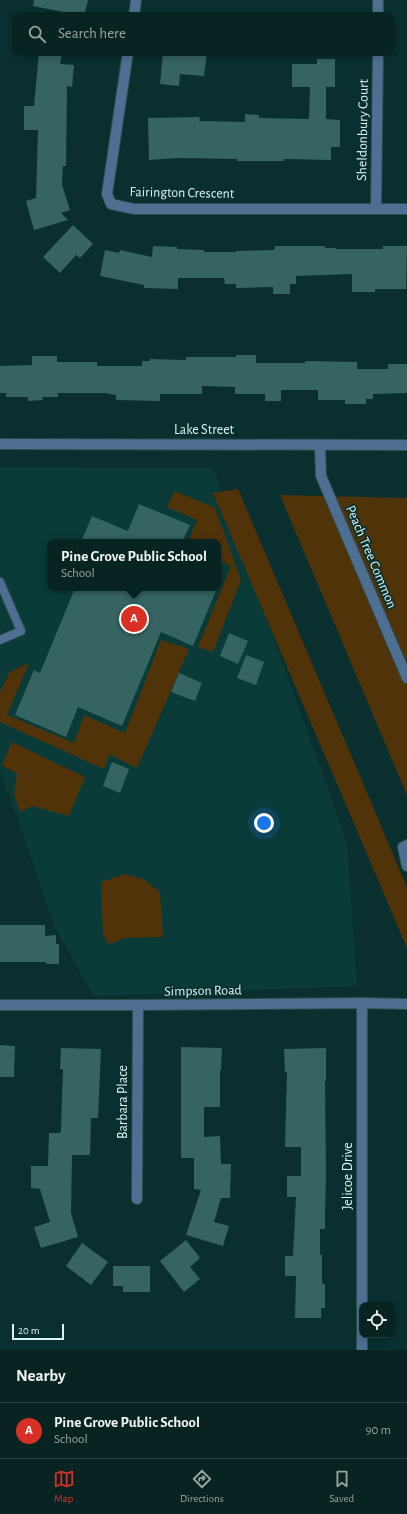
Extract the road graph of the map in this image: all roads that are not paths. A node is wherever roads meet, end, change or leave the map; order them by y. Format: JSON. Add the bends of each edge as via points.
{"nodes":[{"id":1,"x":136,"y":0,"type":"edge"},
{"id":2,"x":378,"y":0,"type":"edge"},
{"id":3,"x":134,"y":12,"type":"edge"},
{"id":4,"x":378,"y":12,"type":"edge"},
{"id":5,"x":127,"y":56,"type":"edge"},
{"id":6,"x":378,"y":56,"type":"edge"},
{"id":7,"x":376,"y":208,"type":"junction"},
{"id":8,"x":407,"y":209,"type":"edge"},
{"id":9,"x":0,"y":444,"type":"edge"},
{"id":10,"x":320,"y":445,"type":"junction"},
{"id":11,"x":407,"y":445,"type":"edge"},
{"id":12,"x":0,"y":582,"type":"edge"},
{"id":13,"x":0,"y":640,"type":"edge"},
{"id":14,"x":407,"y":678,"type":"edge"},
{"id":15,"x":407,"y":845,"type":"edge"},
{"id":16,"x":407,"y":866,"type":"edge"},
{"id":17,"x":362,"y":1003,"type":"junction"},
{"id":18,"x":407,"y":1004,"type":"edge"},
{"id":19,"x":0,"y":1005,"type":"edge"},
{"id":20,"x":138,"y":1005,"type":"junction"},
{"id":21,"x":137,"y":1200,"type":"dead end"},
{"id":22,"x":362,"y":1350,"type":"edge"}],
"edges":[{"from":1,"to":3,"type":"street"},
{"from":2,"to":4,"type":"street"},
{"from":5,"to":7,"type":"street","name":"Fairington Crescent","via":[[107,194],[111,204],[134,208]]},
{"from":6,"to":7,"type":"street","name":"Sheldonbury Court"},
{"from":7,"to":8,"type":"street","name":"Fairington Crescent"},
{"from":9,"to":10,"type":"street","name":"Lake Street"},
{"from":10,"to":11,"type":"street","name":"Lake Street"},
{"from":10,"to":14,"type":"street","name":"Peach Tree Common","via":[[321,476]]},
{"from":12,"to":13,"type":"lane","via":[[21,631]]},
{"from":15,"to":16,"type":"street","via":[[403,847]]},
{"from":17,"to":18,"type":"street","name":"Simpson Road"},
{"from":17,"to":20,"type":"street","name":"Simpson Road"},
{"from":17,"to":22,"type":"street","name":"Jelicoe Drive"},
{"from":19,"to":20,"type":"street","name":"Simpson Road"},
{"from":20,"to":21,"type":"street","name":"Barbara Place"}]}
